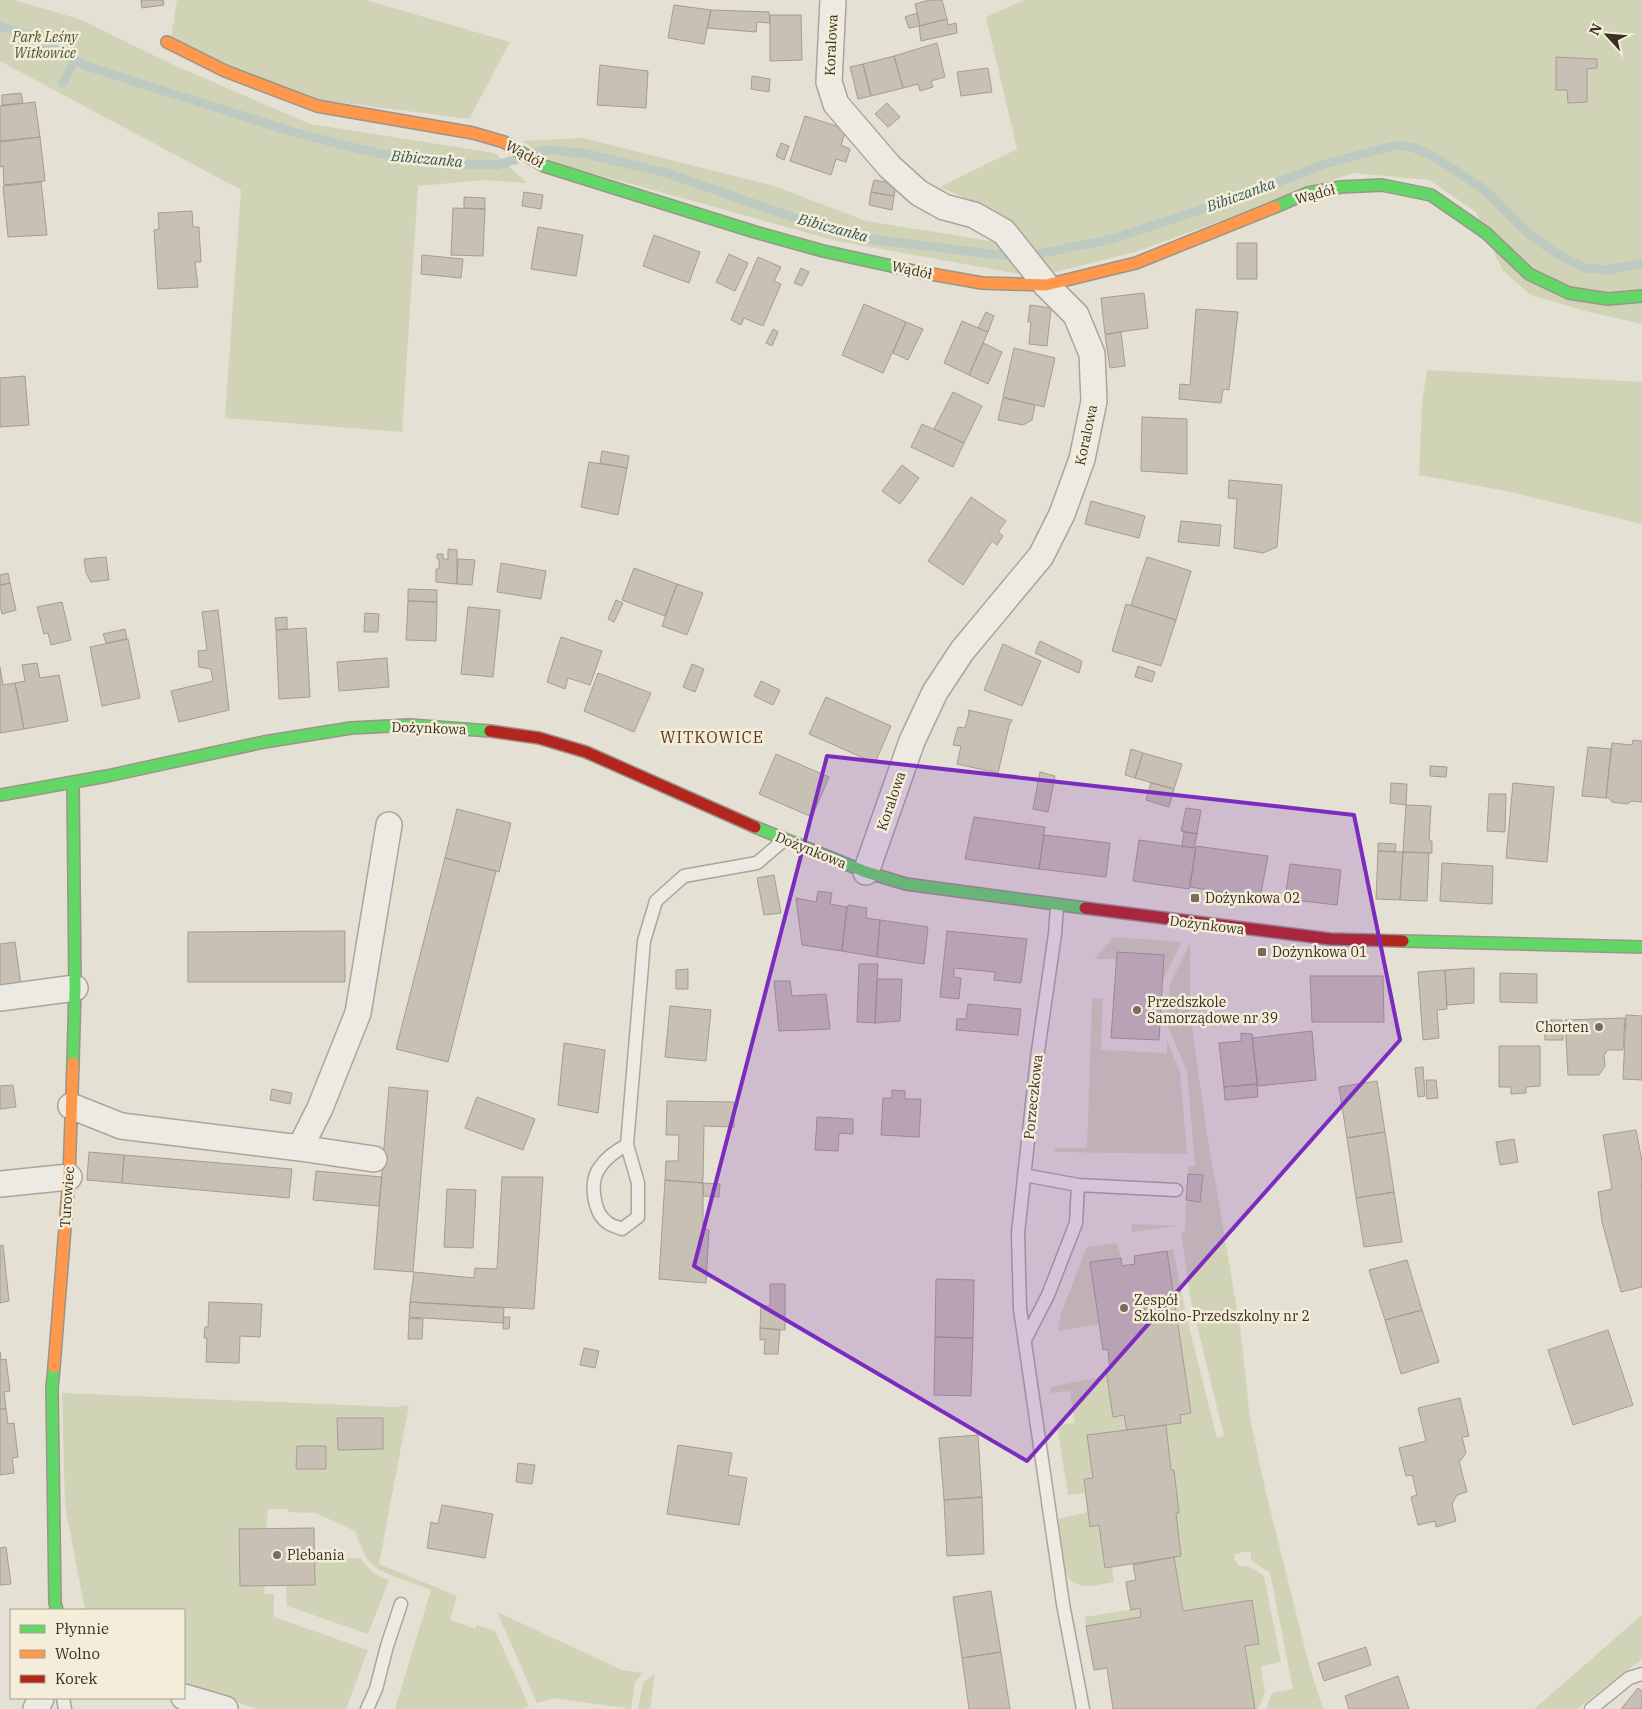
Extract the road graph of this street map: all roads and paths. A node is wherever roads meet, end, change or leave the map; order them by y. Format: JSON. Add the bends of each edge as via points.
{"nodes":[{"id":1,"x":833,"y":0,"type":"edge"},
{"id":2,"x":167,"y":42,"type":"dead end"},
{"id":3,"x":1039,"y":277,"type":"junction"},
{"id":4,"x":1642,"y":296,"type":"edge"},
{"id":5,"x":73,"y":782,"type":"junction"},
{"id":6,"x":0,"y":795,"type":"edge"},
{"id":7,"x":389,"y":825,"type":"dead end"},
{"id":8,"x":784,"y":840,"type":"junction"},
{"id":9,"x":866,"y":872,"type":"junction"},
{"id":10,"x":1057,"y":906,"type":"junction"},
{"id":11,"x":1642,"y":947,"type":"edge"},
{"id":12,"x":75,"y":988,"type":"junction"},
{"id":13,"x":0,"y":998,"type":"edge"},
{"id":14,"x":71,"y":1106,"type":"junction"},
{"id":15,"x":627,"y":1145,"type":"junction"},
{"id":16,"x":300,"y":1148,"type":"junction"},
{"id":17,"x":374,"y":1159,"type":"dead end"},
{"id":18,"x":1024,"y":1175,"type":"junction"},
{"id":19,"x":69,"y":1178,"type":"junction"},
{"id":20,"x":0,"y":1184,"type":"edge"},
{"id":21,"x":1078,"y":1185,"type":"junction"},
{"id":22,"x":1176,"y":1190,"type":"dead end"},
{"id":23,"x":1025,"y":1340,"type":"junction"},
{"id":24,"x":401,"y":1604,"type":"dead end"},
{"id":25,"x":57,"y":1609,"type":"edge"},
{"id":26,"x":1642,"y":1674,"type":"edge"},
{"id":27,"x":185,"y":1697,"type":"edge"},
{"id":28,"x":225,"y":1709,"type":"edge"},
{"id":29,"x":367,"y":1709,"type":"edge"},
{"id":30,"x":1083,"y":1709,"type":"edge"},
{"id":31,"x":1591,"y":1709,"type":"edge"}],
"edges":[{"from":1,"to":3,"type":"street","name":"Koralowa","via":[[829,82],[836,104],[890,167],[919,193],[944,207],[974,215],[1004,232]]},
{"from":2,"to":3,"type":"street","name":"Wądół","via":[[225,71],[317,106],[473,133],[504,142],[544,166],[755,232],[925,274],[982,283]]},
{"from":3,"to":4,"type":"street","name":"Wądół","via":[[1136,263],[1308,193],[1382,185],[1431,195],[1486,232],[1529,274],[1569,293],[1608,299]]},
{"from":3,"to":9,"type":"street","name":"Koralowa","via":[[1076,315],[1092,354],[1094,401],[1082,459],[1062,514],[1041,556],[962,651],[935,692],[912,741]]},
{"from":5,"to":6,"type":"street","name":"Dożynkowa"},
{"from":5,"to":8,"type":"street","name":"Dożynkowa","via":[[264,742],[351,728],[410,725],[473,729],[539,738],[586,752]]},
{"from":5,"to":12,"type":"street","name":"Turowiec"},
{"from":7,"to":16,"type":"street","via":[[358,1013],[320,1108]]},
{"from":8,"to":9,"type":"street","name":"Dożynkowa"},
{"from":8,"to":15,"type":"lane","via":[[757,863],[684,876],[656,901],[644,941]]},
{"from":9,"to":10,"type":"street","name":"Dożynkowa","via":[[906,884]]},
{"from":10,"to":11,"type":"street","name":"Dożynkowa","via":[[1330,939]]},
{"from":10,"to":18,"type":"lane","name":"Porzeczkowa"},
{"from":12,"to":13,"type":"street"},
{"from":12,"to":14,"type":"street","name":"Turowiec"},
{"from":14,"to":16,"type":"street","via":[[121,1126]]},
{"from":14,"to":19,"type":"street","name":"Turowiec"},
{"from":15,"to":15,"type":"lane","via":[[638,1183],[638,1217],[622,1229],[608,1223],[598,1211],[593,1190],[599,1168]]},
{"from":16,"to":17,"type":"street"},
{"from":18,"to":21,"type":"lane"},
{"from":18,"to":23,"type":"lane","name":"Porzeczkowa","via":[[1018,1233],[1019,1289]]},
{"from":19,"to":20,"type":"street"},
{"from":19,"to":25,"type":"street","name":"Turowiec","via":[[52,1388]]},
{"from":21,"to":22,"type":"lane"},
{"from":21,"to":23,"type":"lane","via":[[1076,1222],[1048,1295]]},
{"from":23,"to":30,"type":"lane","name":"Porzeczkowa","via":[[1062,1604]]},
{"from":24,"to":29,"type":"lane"},
{"from":26,"to":31,"type":"lane","via":[[1628,1678]]},
{"from":27,"to":28,"type":"street"}]}
